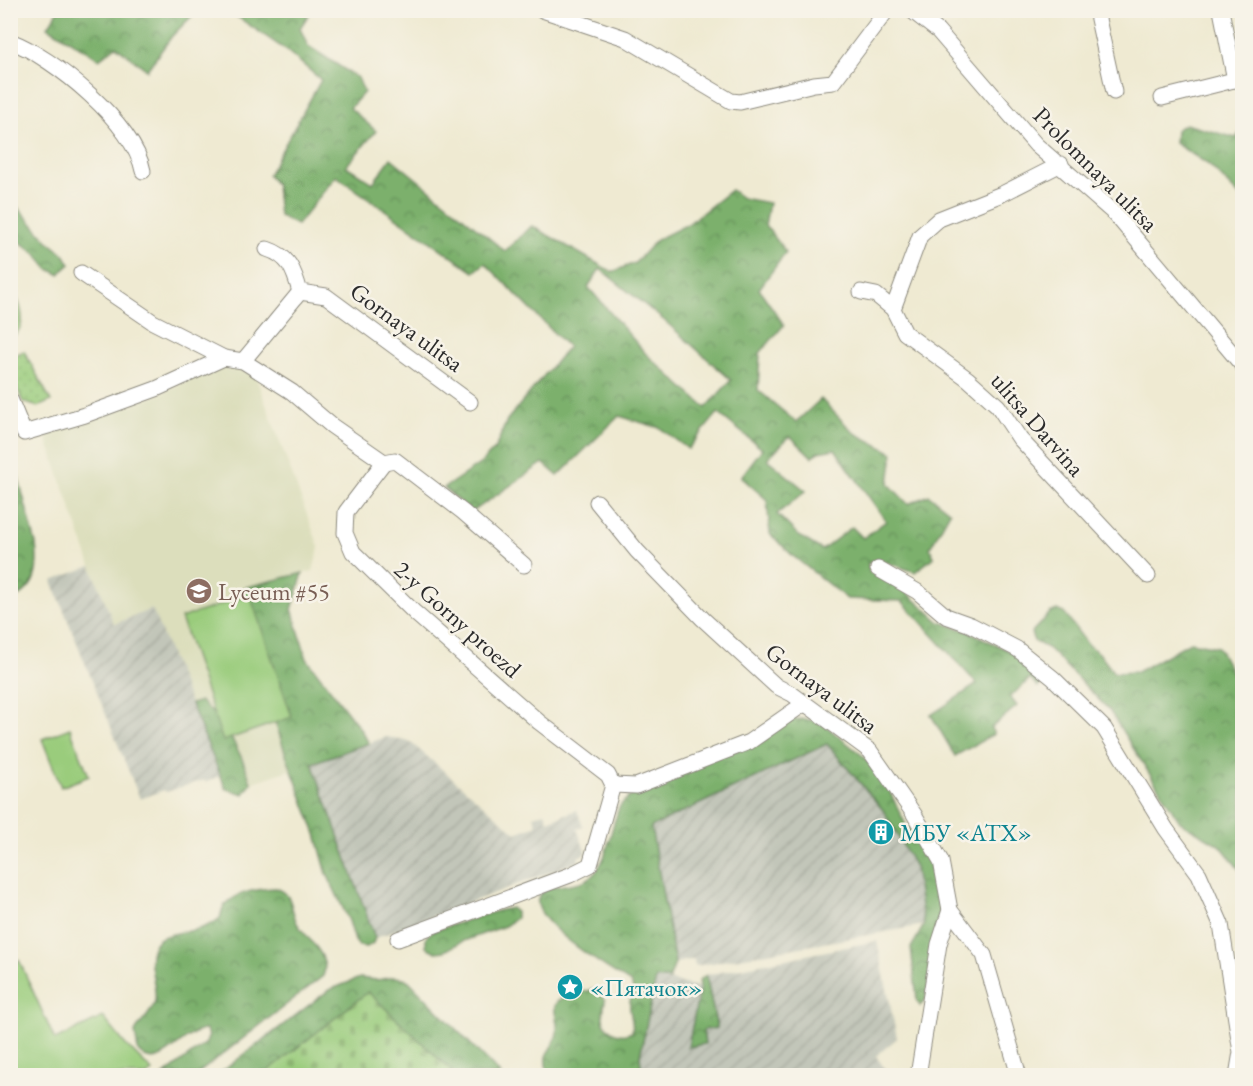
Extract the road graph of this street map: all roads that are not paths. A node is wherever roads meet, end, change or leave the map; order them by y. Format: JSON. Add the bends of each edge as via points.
{"nodes":[{"id":1,"x":542,"y":10,"type":"edge"},
{"id":2,"x":888,"y":10,"type":"edge"},
{"id":3,"x":911,"y":10,"type":"edge"},
{"id":4,"x":1096,"y":10,"type":"edge"},
{"id":5,"x":1221,"y":10,"type":"edge"},
{"id":6,"x":10,"y":41,"type":"edge"},
{"id":7,"x":1239,"y":79,"type":"edge"},
{"id":8,"x":1114,"y":92,"type":"dead end"},
{"id":9,"x":1162,"y":98,"type":"dead end"},
{"id":10,"x":1061,"y":164,"type":"junction"},
{"id":11,"x":143,"y":171,"type":"dead end"},
{"id":12,"x":267,"y":249,"type":"dead end"},
{"id":13,"x":81,"y":273,"type":"dead end"},
{"id":14,"x":300,"y":292,"type":"junction"},
{"id":15,"x":861,"y":292,"type":"dead end"},
{"id":16,"x":893,"y":309,"type":"junction"},
{"id":17,"x":224,"y":358,"type":"junction"},
{"id":18,"x":243,"y":361,"type":"junction"},
{"id":19,"x":1242,"y":365,"type":"edge"},
{"id":20,"x":10,"y":399,"type":"edge"},
{"id":21,"x":470,"y":402,"type":"dead end"},
{"id":22,"x":384,"y":462,"type":"junction"},
{"id":23,"x":597,"y":502,"type":"dead end"},
{"id":24,"x":524,"y":565,"type":"dead end"},
{"id":25,"x":878,"y":569,"type":"dead end"},
{"id":26,"x":1148,"y":576,"type":"dead end"},
{"id":27,"x":805,"y":703,"type":"junction"},
{"id":28,"x":613,"y":785,"type":"junction"},
{"id":29,"x":950,"y":910,"type":"junction"},
{"id":30,"x":398,"y":939,"type":"dead end"},
{"id":31,"x":918,"y":1076,"type":"edge"},
{"id":32,"x":1019,"y":1076,"type":"edge"},
{"id":33,"x":1237,"y":1076,"type":"edge"}],
"edges":[{"from":1,"to":2,"type":"street","via":[[625,38],[731,101],[740,102],[833,82]]},
{"from":3,"to":10,"type":"street","name":"Prolomnaya ulitsa","via":[[938,31],[1036,144]]},
{"from":4,"to":8,"type":"street"},
{"from":5,"to":7,"type":"street"},
{"from":6,"to":11,"type":"street","via":[[35,51],[79,84],[130,140]]},
{"from":7,"to":9,"type":"street"},
{"from":10,"to":16,"type":"street","via":[[1002,194],[939,219],[920,236]]},
{"from":10,"to":19,"type":"street","name":"Prolomnaya ulitsa","via":[[1115,214]]},
{"from":12,"to":14,"type":"street","via":[[280,254],[294,271]]},
{"from":13,"to":17,"type":"street","via":[[153,322]]},
{"from":14,"to":18,"type":"street"},
{"from":14,"to":21,"type":"street","name":"Gornaya ulitsa","via":[[326,296]]},
{"from":15,"to":16,"type":"street","name":"ulitsa Darvina","via":[[876,295]]},
{"from":16,"to":26,"type":"street","name":"ulitsa Darvina","via":[[905,333],[998,406],[1020,439]]},
{"from":17,"to":18,"type":"street"},
{"from":17,"to":20,"type":"street","via":[[156,389],[24,433]]},
{"from":18,"to":22,"type":"street","via":[[292,392]]},
{"from":22,"to":24,"type":"street","via":[[395,460]]},
{"from":22,"to":28,"type":"street","name":"2-y Gorny proezd","via":[[346,512],[345,533],[353,552],[415,614],[539,722],[608,775]]},
{"from":23,"to":27,"type":"street","name":"Gornaya ulitsa","via":[[637,551],[704,619],[776,686]]},
{"from":25,"to":33,"type":"street","via":[[918,592],[945,616],[1017,649],[1104,728],[1166,830],[1199,874],[1221,924],[1241,1052]]},
{"from":27,"to":28,"type":"street","via":[[749,742],[636,786]]},
{"from":27,"to":29,"type":"street","name":"Gornaya ulitsa","via":[[870,751],[941,861]]},
{"from":28,"to":30,"type":"street","via":[[590,865]]},
{"from":29,"to":31,"type":"street","via":[[939,944]]},
{"from":29,"to":32,"type":"street","name":"Gornaya ulitsa","via":[[984,955]]}]}
